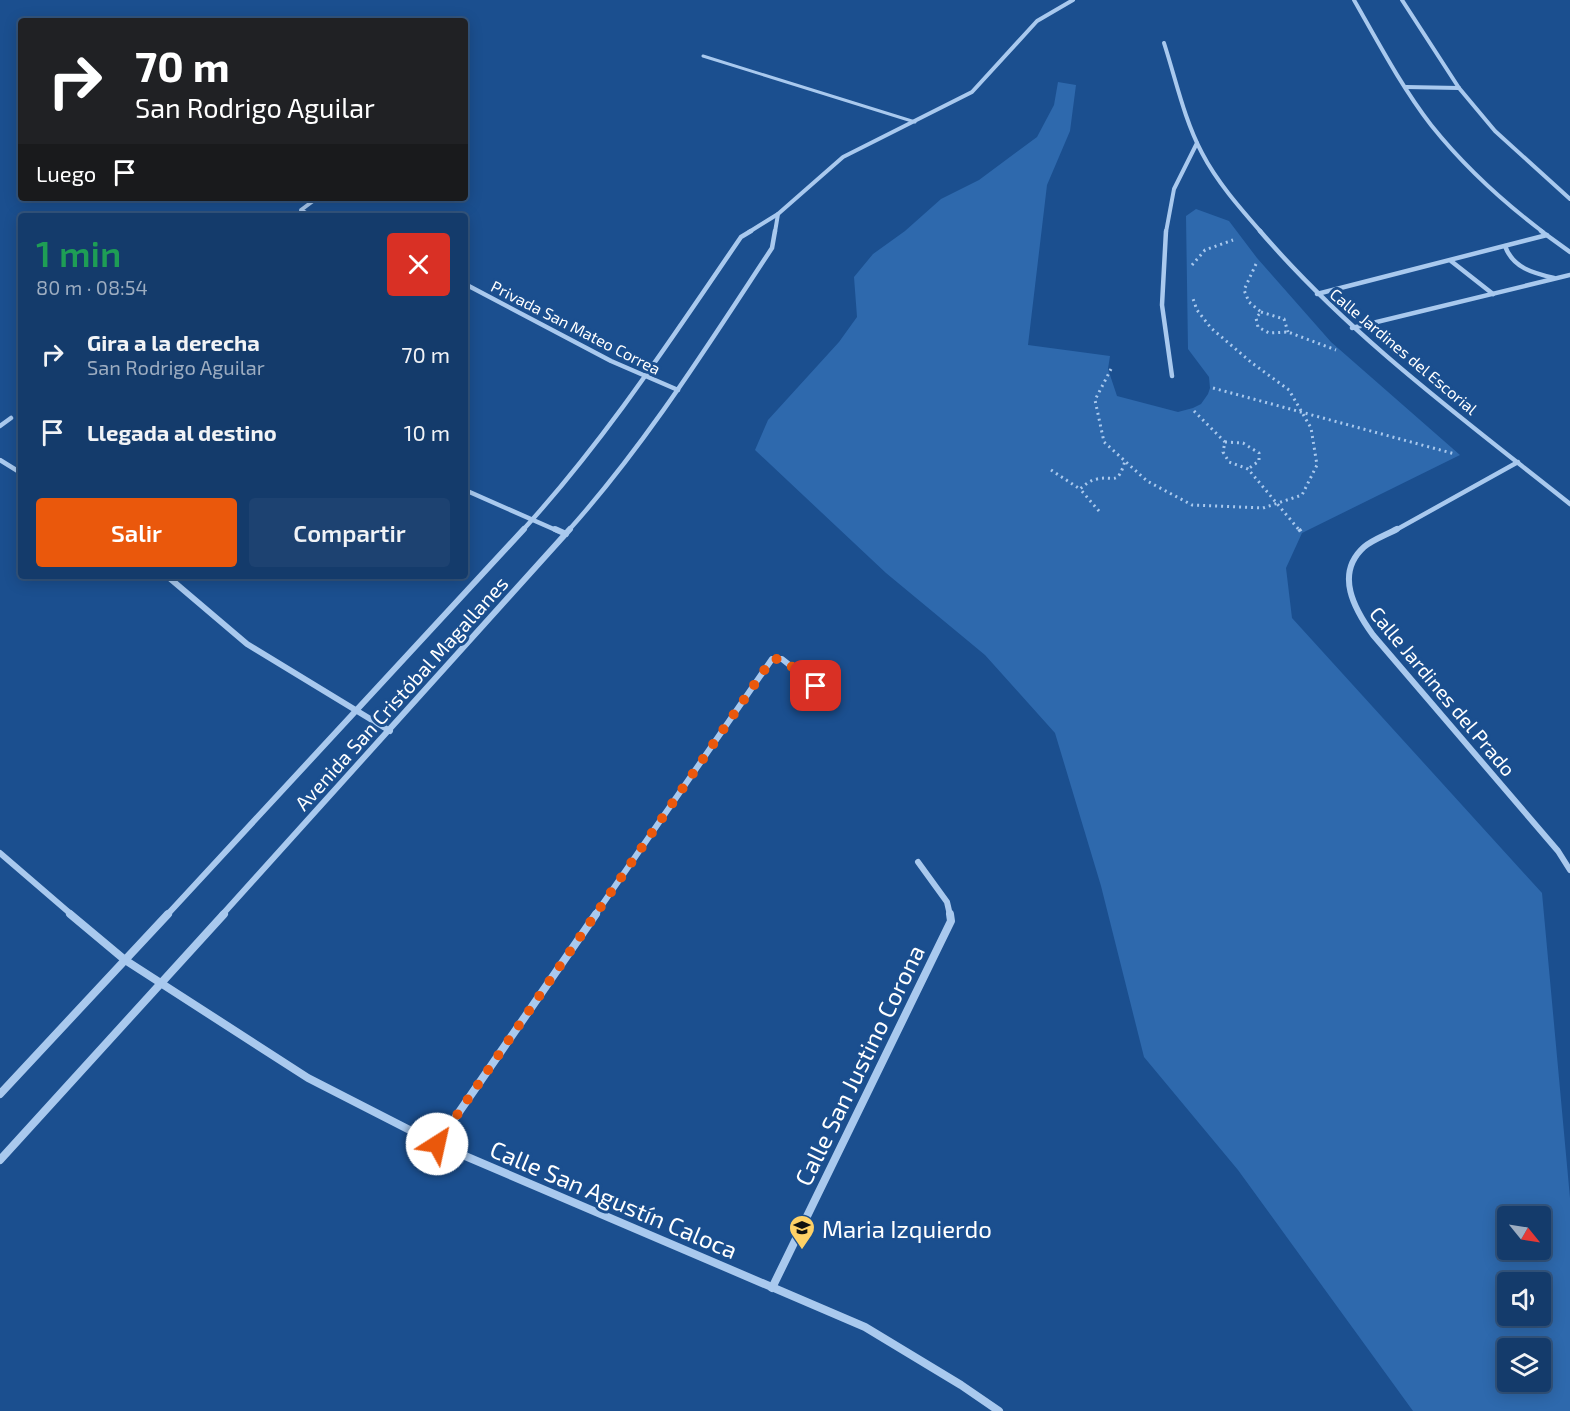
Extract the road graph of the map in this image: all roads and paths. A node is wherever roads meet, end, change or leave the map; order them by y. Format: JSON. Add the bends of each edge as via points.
{"nodes":[{"id":1,"x":1073,"y":0,"type":"edge"},
{"id":2,"x":1354,"y":0,"type":"edge"},
{"id":3,"x":1402,"y":0,"type":"edge"},
{"id":4,"x":1164,"y":42,"type":"dead end"},
{"id":5,"x":703,"y":56,"type":"dead end"},
{"id":6,"x":1406,"y":87,"type":"junction"},
{"id":7,"x":1459,"y":88,"type":"junction"},
{"id":8,"x":916,"y":122,"type":"junction"},
{"id":9,"x":1197,"y":143,"type":"junction"},
{"id":10,"x":1570,"y":199,"type":"edge"},
{"id":11,"x":312,"y":201,"type":"edge"},
{"id":12,"x":306,"y":213,"type":"edge"},
{"id":13,"x":778,"y":214,"type":"junction"},
{"id":14,"x":1546,"y":235,"type":"junction"},
{"id":15,"x":1236,"y":239,"type":"dead end"},
{"id":16,"x":1505,"y":246,"type":"junction"},
{"id":17,"x":1570,"y":252,"type":"edge"},
{"id":18,"x":1451,"y":261,"type":"junction"},
{"id":19,"x":1256,"y":264,"type":"dead end"},
{"id":20,"x":1188,"y":270,"type":"dead end"},
{"id":21,"x":1570,"y":275,"type":"edge"},
{"id":22,"x":1555,"y":279,"type":"junction"},
{"id":23,"x":468,"y":286,"type":"edge"},
{"id":24,"x":1189,"y":288,"type":"dead end"},
{"id":25,"x":1317,"y":294,"type":"junction"},
{"id":26,"x":1493,"y":294,"type":"junction"},
{"id":27,"x":1261,"y":312,"type":"junction"},
{"id":28,"x":1352,"y":328,"type":"junction"},
{"id":29,"x":1288,"y":332,"type":"junction"},
{"id":30,"x":1336,"y":350,"type":"dead end"},
{"id":31,"x":1111,"y":369,"type":"dead end"},
{"id":32,"x":1172,"y":376,"type":"dead end"},
{"id":33,"x":646,"y":377,"type":"junction"},
{"id":34,"x":1213,"y":388,"type":"dead end"},
{"id":35,"x":678,"y":390,"type":"junction"},
{"id":36,"x":1194,"y":411,"type":"dead end"},
{"id":37,"x":1302,"y":412,"type":"junction"},
{"id":38,"x":11,"y":418,"type":"dead end"},
{"id":39,"x":0,"y":426,"type":"edge"},
{"id":40,"x":1226,"y":442,"type":"junction"},
{"id":41,"x":1455,"y":454,"type":"dead end"},
{"id":42,"x":0,"y":460,"type":"edge"},
{"id":43,"x":1125,"y":461,"type":"junction"},
{"id":44,"x":1518,"y":462,"type":"junction"},
{"id":45,"x":1248,"y":469,"type":"junction"},
{"id":46,"x":1051,"y":470,"type":"dead end"},
{"id":47,"x":18,"y":471,"type":"edge"},
{"id":48,"x":1080,"y":489,"type":"junction"},
{"id":49,"x":468,"y":491,"type":"edge"},
{"id":50,"x":1277,"y":504,"type":"junction"},
{"id":51,"x":1570,"y":504,"type":"edge"},
{"id":52,"x":1099,"y":511,"type":"dead end"},
{"id":53,"x":532,"y":520,"type":"junction"},
{"id":54,"x":1301,"y":532,"type":"dead end"},
{"id":55,"x":566,"y":534,"type":"junction"},
{"id":56,"x":171,"y":579,"type":"edge"},
{"id":57,"x":816,"y":686,"type":"dead end"},
{"id":58,"x":357,"y":712,"type":"junction"},
{"id":59,"x":390,"y":731,"type":"junction"},
{"id":60,"x":0,"y":853,"type":"edge"},
{"id":61,"x":918,"y":862,"type":"dead end"},
{"id":62,"x":1570,"y":870,"type":"edge"},
{"id":63,"x":125,"y":960,"type":"junction"},
{"id":64,"x":160,"y":984,"type":"junction"},
{"id":65,"x":0,"y":1094,"type":"edge"},
{"id":66,"x":437,"y":1144,"type":"junction"},
{"id":67,"x":0,"y":1160,"type":"edge"},
{"id":68,"x":772,"y":1288,"type":"junction"},
{"id":69,"x":999,"y":1411,"type":"edge"}],
"edges":[{"from":1,"to":8,"type":"street","name":"Avenida San Cristóbal Magallanes","via":[[1037,21],[972,92]]},
{"from":2,"to":6,"type":"street"},
{"from":3,"to":7,"type":"street"},
{"from":4,"to":9,"type":"street","name":"Calle Jardines del Escorial"},
{"from":5,"to":8,"type":"lane"},
{"from":6,"to":7,"type":"street"},
{"from":6,"to":14,"type":"street","via":[[1442,138],[1483,182]]},
{"from":7,"to":10,"type":"street","via":[[1495,131]]},
{"from":8,"to":13,"type":"street","name":"Avenida San Cristóbal Magallanes","via":[[843,158]]},
{"from":9,"to":25,"type":"street","name":"Calle Jardines del Escorial","via":[[1226,189],[1266,240]]},
{"from":9,"to":32,"type":"street","via":[[1174,189],[1164,243],[1162,305]]},
{"from":11,"to":12,"type":"street","via":[[302,210]]},
{"from":13,"to":33,"type":"street","name":"Avenida San Cristóbal Magallanes","via":[[741,237]]},
{"from":13,"to":35,"type":"street","name":"Avenida San Cristóbal Magallanes","via":[[772,248]]},
{"from":14,"to":16,"type":"street"},
{"from":14,"to":17,"type":"street"},
{"from":15,"to":20,"type":"path","via":[[1205,250]]},
{"from":16,"to":18,"type":"street"},
{"from":16,"to":22,"type":"street","via":[[1507,255],[1521,268]]},
{"from":18,"to":25,"type":"street"},
{"from":18,"to":26,"type":"street"},
{"from":19,"to":27,"type":"path","via":[[1244,290],[1249,302]]},
{"from":21,"to":22,"type":"street"},
{"from":22,"to":26,"type":"street"},
{"from":23,"to":33,"type":"street","name":"Privada San Mateo Correa"},
{"from":24,"to":37,"type":"path","via":[[1197,310],[1211,328],[1289,390]]},
{"from":25,"to":28,"type":"street","name":"Calle Jardines del Escorial"},
{"from":26,"to":28,"type":"street"},
{"from":27,"to":29,"type":"path","via":[[1285,318]]},
{"from":27,"to":29,"type":"path","via":[[1256,318],[1258,327],[1269,333]]},
{"from":28,"to":44,"type":"street","name":"Calle Jardines del Escorial"},
{"from":29,"to":30,"type":"path"},
{"from":31,"to":43,"type":"path","via":[[1095,400],[1104,442]]},
{"from":33,"to":35,"type":"street","name":"Privada San Mateo Correa"},
{"from":33,"to":53,"type":"street","name":"Avenida San Cristóbal Magallanes","via":[[570,478]]},
{"from":34,"to":37,"type":"path"},
{"from":35,"to":55,"type":"street","name":"Avenida San Cristóbal Magallanes"},
{"from":36,"to":40,"type":"path"},
{"from":37,"to":41,"type":"path"},
{"from":37,"to":50,"type":"path","via":[[1311,428],[1317,465],[1302,495]]},
{"from":38,"to":39,"type":"street"},
{"from":40,"to":45,"type":"path","via":[[1223,452],[1229,462]]},
{"from":40,"to":45,"type":"path","via":[[1236,440],[1259,453],[1259,461]]},
{"from":42,"to":47,"type":"street"},
{"from":43,"to":48,"type":"path","via":[[1121,474],[1112,480],[1091,479]]},
{"from":43,"to":50,"type":"path","via":[[1147,481],[1192,505],[1263,508]]},
{"from":44,"to":51,"type":"street","name":"Calle Jardines del Escorial"},
{"from":44,"to":62,"type":"street","name":"Calle Jardines del Prado","via":[[1364,547],[1351,566],[1349,594],[1355,611],[1373,635],[1558,851]]},
{"from":45,"to":50,"type":"path"},
{"from":46,"to":48,"type":"path"},
{"from":48,"to":52,"type":"path"},
{"from":49,"to":53,"type":"street"},
{"from":50,"to":54,"type":"path"},
{"from":53,"to":55,"type":"street"},
{"from":53,"to":58,"type":"street","name":"Avenida San Cristóbal Magallanes"},
{"from":55,"to":59,"type":"street","name":"Avenida San Cristóbal Magallanes"},
{"from":56,"to":58,"type":"street","via":[[247,644]]},
{"from":57,"to":66,"type":"street","via":[[782,659],[772,659]]},
{"from":58,"to":59,"type":"street"},
{"from":58,"to":63,"type":"street","name":"Avenida San Cristóbal Magallanes"},
{"from":59,"to":64,"type":"street","name":"Avenida San Cristóbal Magallanes"},
{"from":60,"to":63,"type":"street","name":"Calle San Agustín Caloca"},
{"from":61,"to":68,"type":"street","name":"Calle San Justino Corona","via":[[947,903],[951,921]]},
{"from":63,"to":64,"type":"street","name":"Calle San Agustín Caloca"},
{"from":63,"to":65,"type":"street","name":"Avenida San Cristóbal Magallanes"},
{"from":64,"to":66,"type":"street","name":"Calle San Agustín Caloca","via":[[308,1078]]},
{"from":64,"to":67,"type":"street","name":"Avenida San Cristóbal Magallanes"},
{"from":66,"to":68,"type":"street","name":"Calle San Agustín Caloca"},
{"from":68,"to":69,"type":"street","name":"Calle San Agustín Caloca","via":[[865,1328]]}]}
